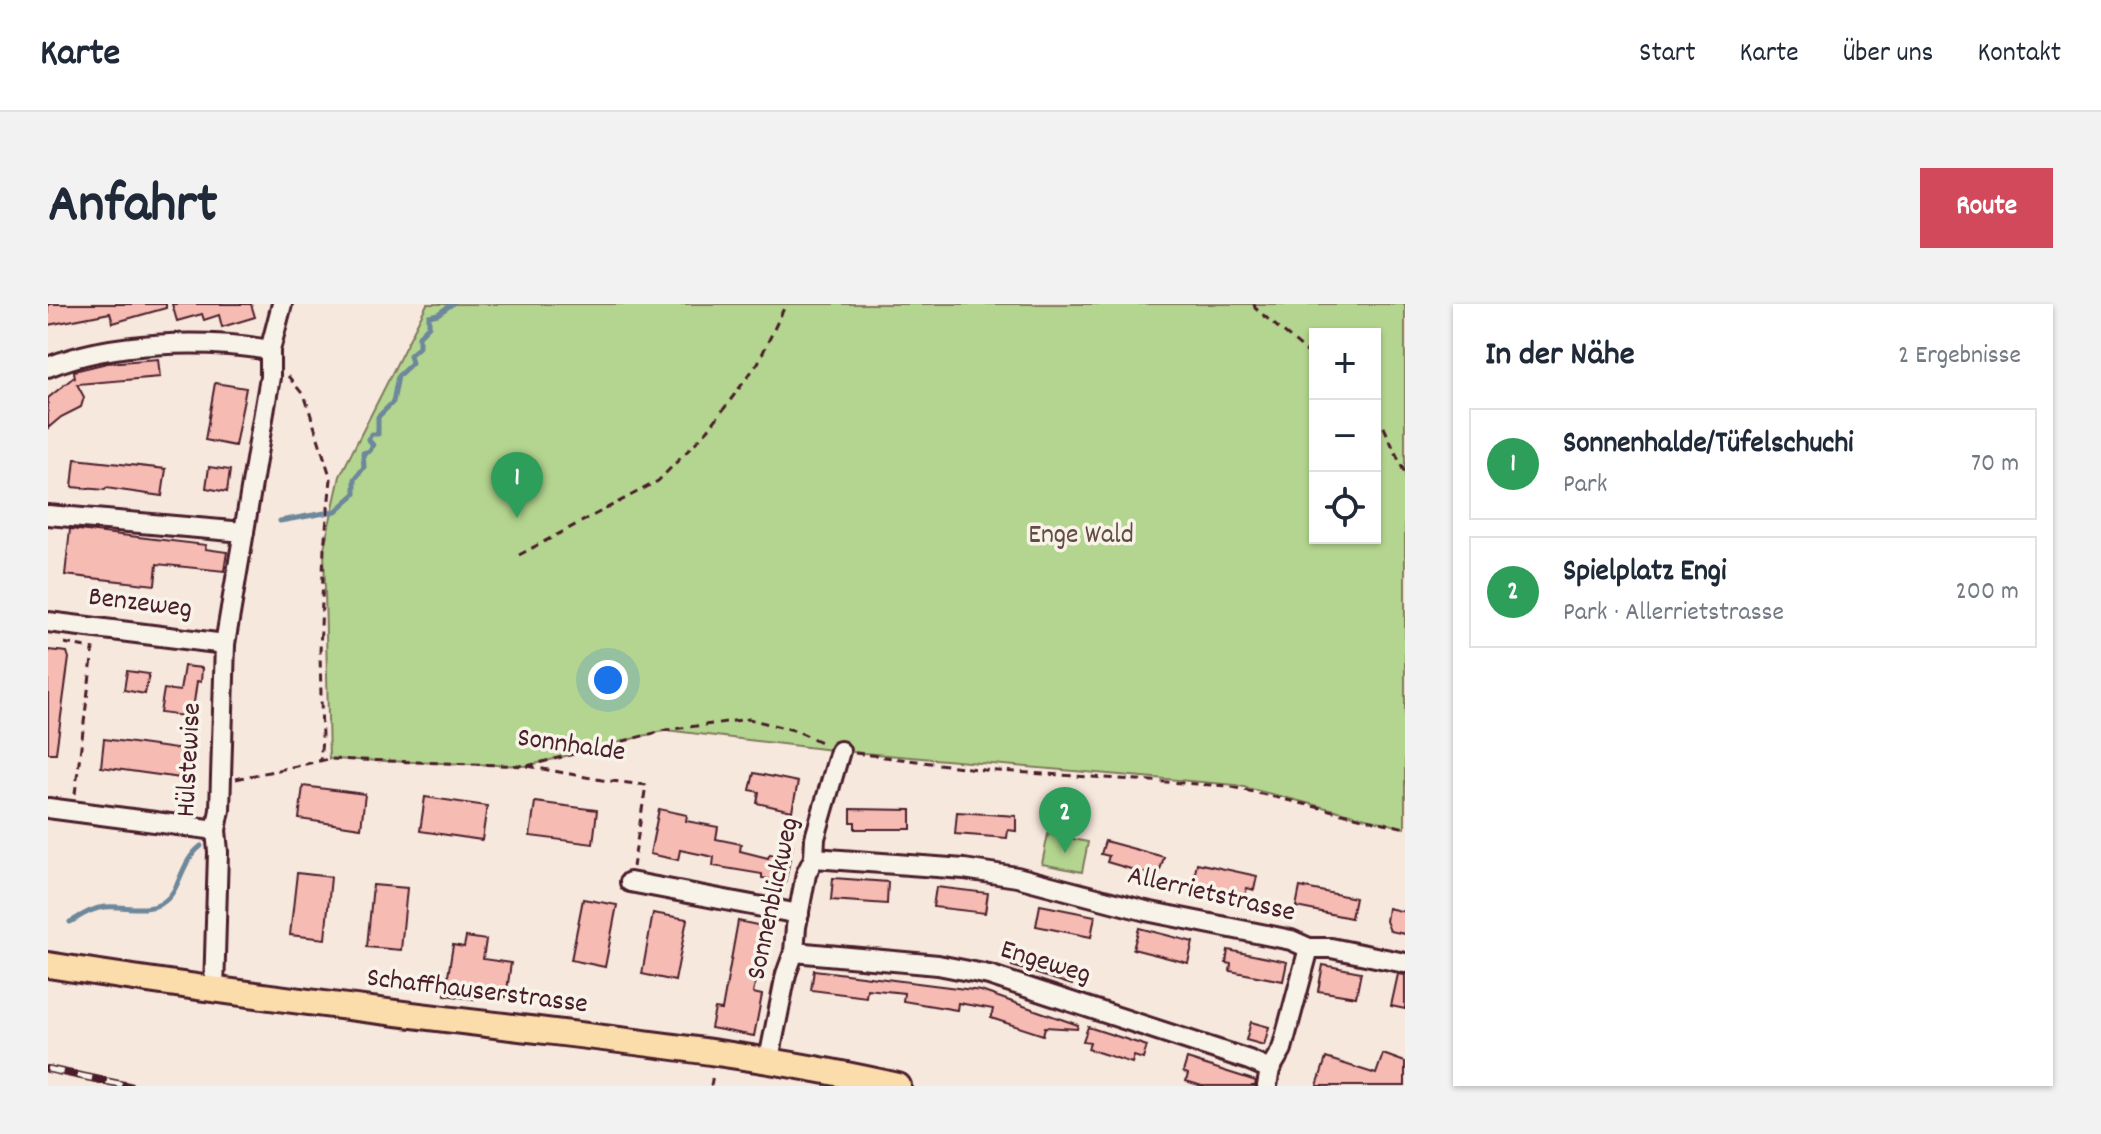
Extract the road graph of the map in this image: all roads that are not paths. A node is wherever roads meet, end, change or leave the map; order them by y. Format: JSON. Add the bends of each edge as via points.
{"nodes":[{"id":1,"x":282,"y":304,"type":"edge"},
{"id":2,"x":270,"y":350,"type":"junction"},
{"id":3,"x":48,"y":367,"type":"edge"},
{"id":4,"x":48,"y":515,"type":"edge"},
{"id":5,"x":244,"y":532,"type":"junction"},
{"id":6,"x":48,"y":622,"type":"edge"},
{"id":7,"x":225,"y":644,"type":"junction"},
{"id":8,"x":840,"y":751,"type":"road end"},
{"id":9,"x":48,"y":808,"type":"edge"},
{"id":10,"x":216,"y":830,"type":"junction"},
{"id":11,"x":814,"y":858,"type":"junction"},
{"id":12,"x":630,"y":882,"type":"road end"},
{"id":13,"x":799,"y":914,"type":"junction"},
{"id":14,"x":1309,"y":948,"type":"junction"},
{"id":15,"x":794,"y":952,"type":"junction"},
{"id":16,"x":1405,"y":963,"type":"edge"},
{"id":17,"x":48,"y":965,"type":"edge"},
{"id":18,"x":214,"y":991,"type":"junction"},
{"id":19,"x":769,"y":1059,"type":"junction"},
{"id":20,"x":1269,"y":1077,"type":"edge"},
{"id":21,"x":898,"y":1086,"type":"edge"}],
"edges":[{"from":1,"to":2,"type":"street","name":"Hülstewise"},
{"from":2,"to":3,"type":"street","via":[[138,348],[90,354]]},
{"from":2,"to":5,"type":"street","name":"Hülstewise"},
{"from":4,"to":5,"type":"street"},
{"from":5,"to":7,"type":"street","name":"Hülstewise"},
{"from":6,"to":7,"type":"street","name":"Benzeweg"},
{"from":7,"to":10,"type":"street","name":"Hülstewise"},
{"from":8,"to":11,"type":"street","name":"Sonnenblickweg"},
{"from":9,"to":10,"type":"street"},
{"from":10,"to":18,"type":"street","name":"Hülstewise"},
{"from":11,"to":13,"type":"street","name":"Sonnenblickweg"},
{"from":11,"to":14,"type":"street","name":"Allerrietstrasse","via":[[1017,877]]},
{"from":12,"to":13,"type":"street"},
{"from":13,"to":15,"type":"street","name":"Sonnenblickweg"},
{"from":14,"to":16,"type":"street","name":"Allerrietstrasse"},
{"from":14,"to":20,"type":"street","via":[[1282,1049]]},
{"from":15,"to":19,"type":"street","name":"Sonnenblickweg"},
{"from":15,"to":20,"type":"street","name":"Engeweg","via":[[989,975],[1221,1050]]},
{"from":17,"to":18,"type":"main road","name":"Schaffhauserstrasse"},
{"from":18,"to":19,"type":"main road","name":"Schaffhauserstrasse"},
{"from":19,"to":21,"type":"main road","name":"Schaffhauserstrasse"}]}
